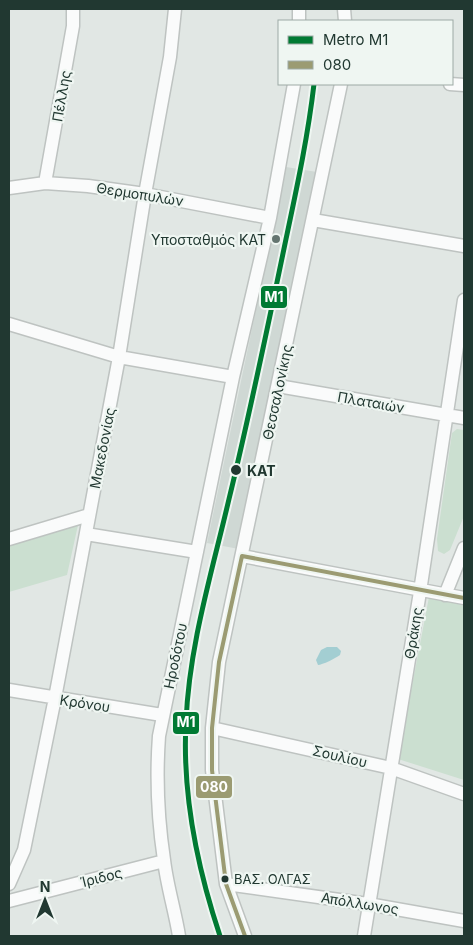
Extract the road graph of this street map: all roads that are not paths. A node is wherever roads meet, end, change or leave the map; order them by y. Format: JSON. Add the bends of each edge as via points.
{"nodes":[{"id":1,"x":73,"y":9,"type":"edge"},
{"id":2,"x":176,"y":9,"type":"edge"},
{"id":3,"x":294,"y":85,"type":"edge"},
{"id":4,"x":341,"y":85,"type":"edge"},
{"id":5,"x":45,"y":183,"type":"junction"},
{"id":6,"x":9,"y":188,"type":"edge"},
{"id":7,"x":145,"y":194,"type":"junction"},
{"id":8,"x":270,"y":218,"type":"junction"},
{"id":9,"x":313,"y":220,"type":"junction"},
{"id":10,"x":464,"y":246,"type":"edge"},
{"id":11,"x":464,"y":300,"type":"edge"},
{"id":12,"x":9,"y":324,"type":"edge"},
{"id":13,"x":119,"y":357,"type":"junction"},
{"id":14,"x":234,"y":377,"type":"junction"},
{"id":15,"x":278,"y":386,"type":"junction"},
{"id":16,"x":448,"y":415,"type":"junction"},
{"id":17,"x":464,"y":418,"type":"edge"},
{"id":18,"x":89,"y":515,"type":"junction"},
{"id":19,"x":86,"y":534,"type":"junction"},
{"id":20,"x":9,"y":539,"type":"edge"},
{"id":21,"x":464,"y":548,"type":"edge"},
{"id":22,"x":197,"y":552,"type":"junction"},
{"id":23,"x":242,"y":556,"type":"junction"},
{"id":24,"x":420,"y":591,"type":"junction"},
{"id":25,"x":445,"y":595,"type":"junction"},
{"id":26,"x":464,"y":598,"type":"edge"},
{"id":27,"x":9,"y":690,"type":"edge"},
{"id":28,"x":55,"y":698,"type":"junction"},
{"id":29,"x":162,"y":714,"type":"junction"},
{"id":30,"x":212,"y":728,"type":"junction"},
{"id":31,"x":391,"y":768,"type":"junction"},
{"id":32,"x":464,"y":794,"type":"edge"},
{"id":33,"x":164,"y":861,"type":"junction"},
{"id":34,"x":9,"y":884,"type":"edge"},
{"id":35,"x":226,"y":884,"type":"junction"},
{"id":36,"x":9,"y":901,"type":"edge"},
{"id":37,"x":368,"y":904,"type":"junction"},
{"id":38,"x":464,"y":921,"type":"edge"},
{"id":39,"x":179,"y":936,"type":"edge"},
{"id":40,"x":245,"y":936,"type":"edge"},
{"id":41,"x":364,"y":936,"type":"edge"}],
"edges":[{"from":1,"to":5,"type":"street","name":"Πέλλης","via":[[73,26]]},
{"from":2,"to":7,"type":"street","name":"Μακεδονίας"},
{"from":3,"to":8,"type":"street"},
{"from":4,"to":9,"type":"street","name":"Θεσσαλονίκης"},
{"from":5,"to":6,"type":"street","name":"Θερμοπυλών"},
{"from":5,"to":7,"type":"street","name":"Θερμοπυλών"},
{"from":7,"to":8,"type":"street","name":"Θερμοπυλών"},
{"from":7,"to":13,"type":"street","name":"Μακεδονίας"},
{"from":8,"to":14,"type":"street"},
{"from":9,"to":10,"type":"street"},
{"from":9,"to":15,"type":"street","name":"Θεσσαλονίκης"},
{"from":11,"to":16,"type":"street","name":"Θράκης"},
{"from":12,"to":13,"type":"street"},
{"from":13,"to":14,"type":"street"},
{"from":13,"to":18,"type":"street","name":"Μακεδονίας"},
{"from":14,"to":22,"type":"street","name":"Ηροδότου"},
{"from":15,"to":16,"type":"street","name":"Πλαταιών"},
{"from":15,"to":23,"type":"street","name":"Θεσσαλονίκης"},
{"from":16,"to":17,"type":"street","name":"Πλαταιών"},
{"from":16,"to":24,"type":"street","name":"Θράκης"},
{"from":18,"to":19,"type":"street","name":"Μακεδονίας"},
{"from":18,"to":20,"type":"street"},
{"from":19,"to":22,"type":"street"},
{"from":19,"to":28,"type":"street","name":"Μακεδονίας"},
{"from":21,"to":25,"type":"street"},
{"from":22,"to":29,"type":"street","name":"Ηροδότου"},
{"from":23,"to":24,"type":"street"},
{"from":23,"to":30,"type":"street","name":"Θεσσαλονίκης","via":[[219,662]]},
{"from":24,"to":25,"type":"street"},
{"from":24,"to":31,"type":"street","name":"Θράκης"},
{"from":25,"to":26,"type":"street"},
{"from":27,"to":28,"type":"street","name":"Κρόνου"},
{"from":28,"to":29,"type":"street","name":"Κρόνου"},
{"from":28,"to":34,"type":"street","name":"Μακεδονίας","via":[[24,850]]},
{"from":29,"to":33,"type":"street","name":"Ηροδότου","via":[[158,755]]},
{"from":30,"to":31,"type":"street","name":"Σουλίου"},
{"from":30,"to":35,"type":"street","name":"Θεσσαλονίκης","via":[[212,770]]},
{"from":31,"to":32,"type":"street","name":"Σουλίου"},
{"from":31,"to":37,"type":"street","name":"Θράκης"},
{"from":33,"to":36,"type":"street","name":"Ίριδος"},
{"from":33,"to":39,"type":"street","name":"Ηροδότου"},
{"from":35,"to":37,"type":"street","name":"Απόλλωνος"},
{"from":35,"to":40,"type":"street","name":"Θεσσαλονίκης"},
{"from":37,"to":38,"type":"street","name":"Απόλλωνος"},
{"from":37,"to":41,"type":"street","name":"Θράκης"}]}
